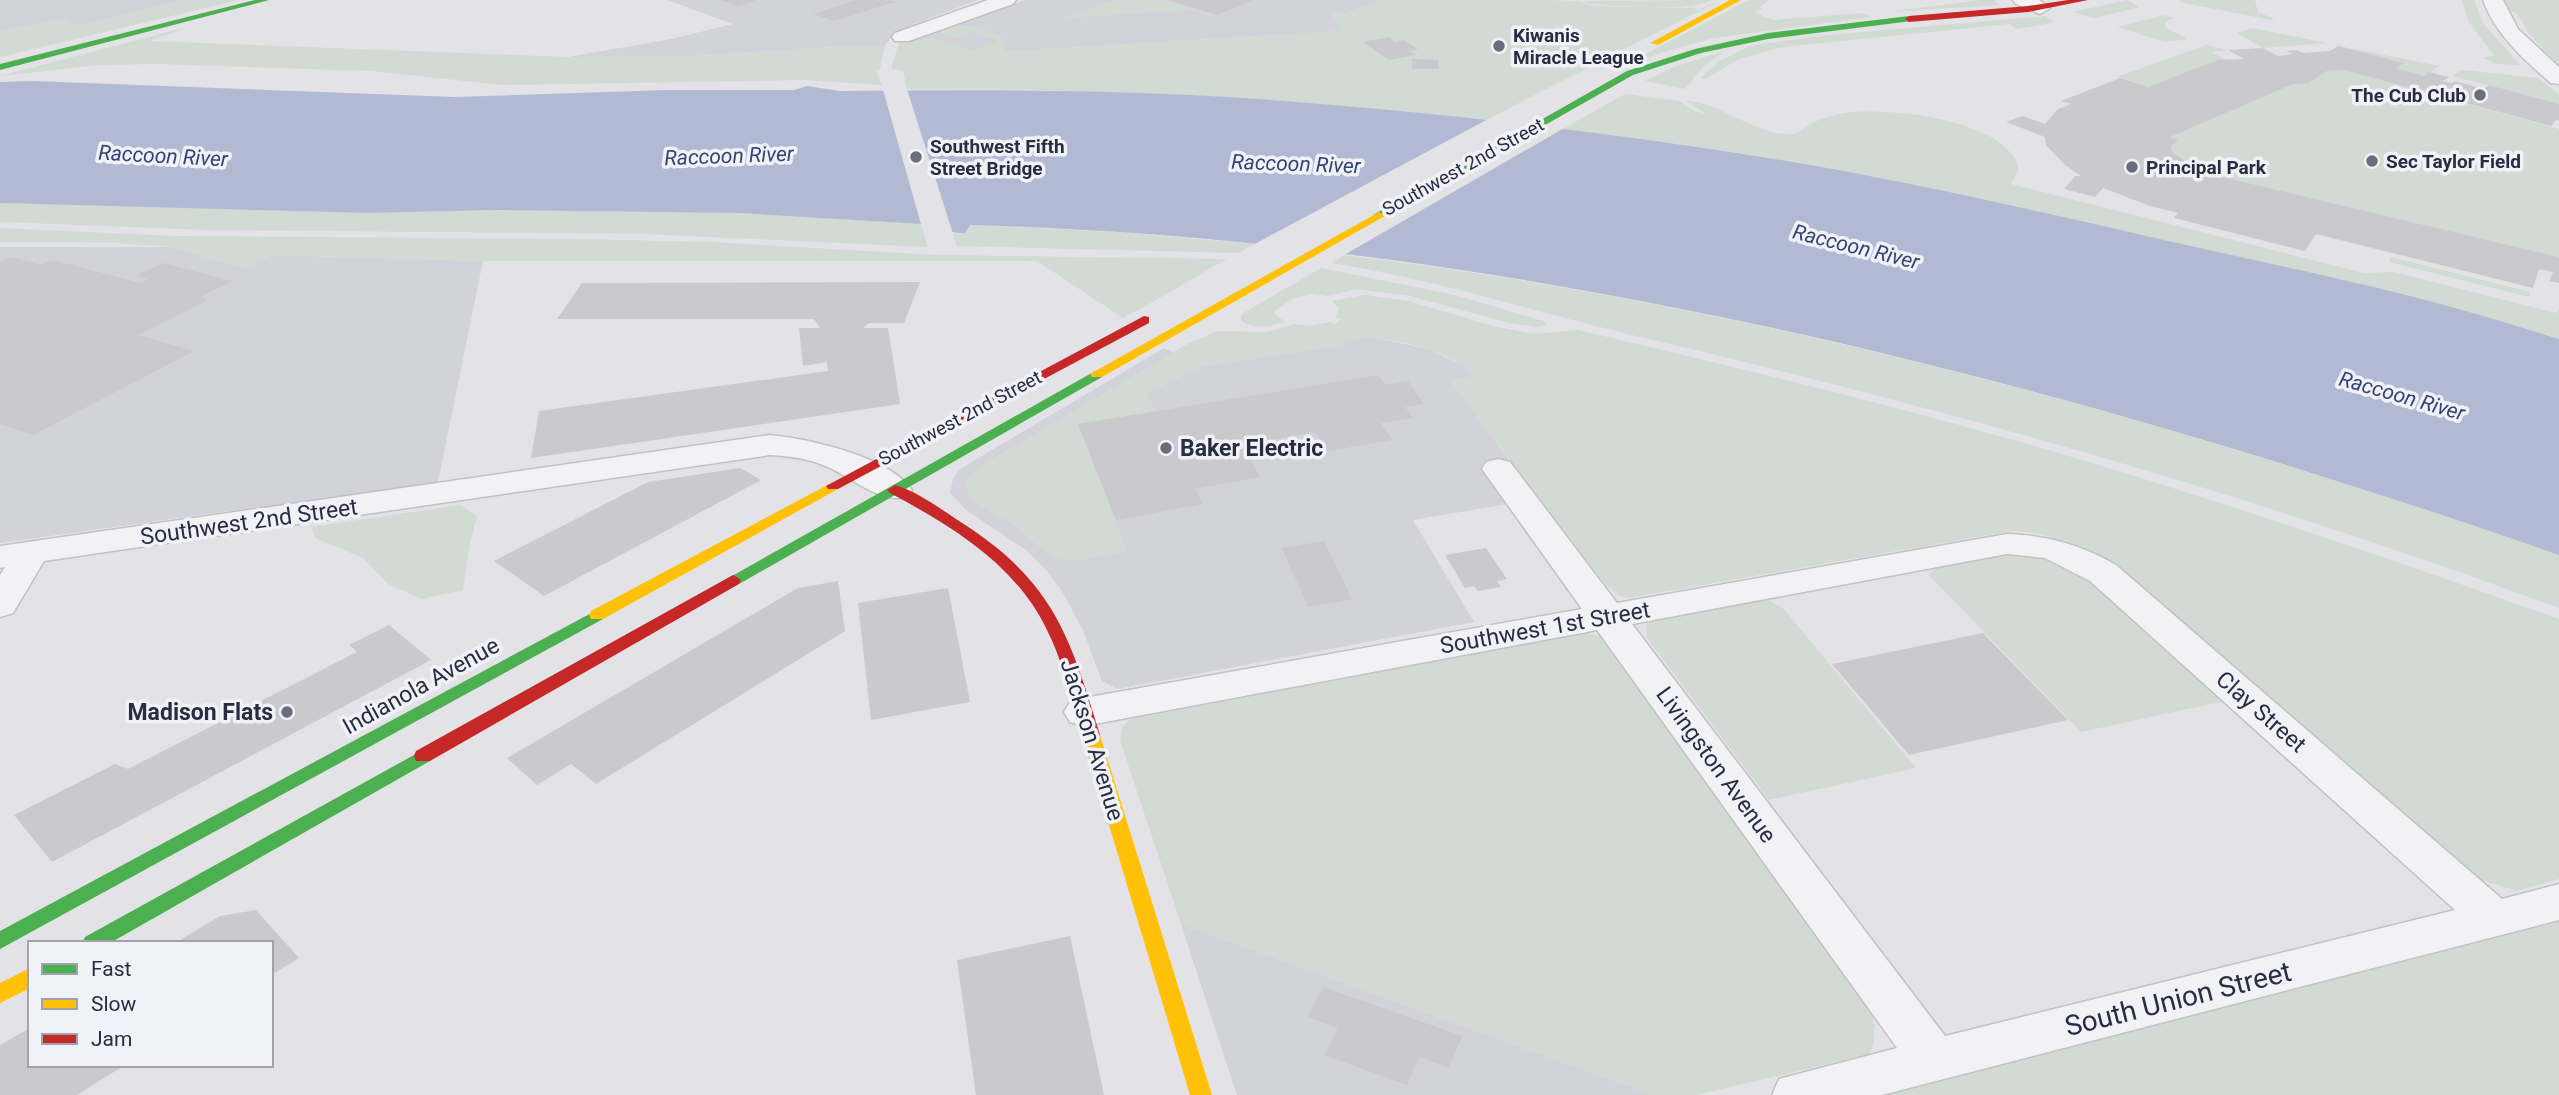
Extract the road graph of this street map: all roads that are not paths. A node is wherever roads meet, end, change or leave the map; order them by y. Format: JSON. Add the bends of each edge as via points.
{"nodes":[{"id":1,"x":265,"y":0,"type":"edge"},
{"id":2,"x":1006,"y":0,"type":"edge"},
{"id":3,"x":1737,"y":0,"type":"edge"},
{"id":4,"x":2084,"y":0,"type":"edge"},
{"id":5,"x":2493,"y":0,"type":"edge"},
{"id":6,"x":2032,"y":4,"type":"edge"},
{"id":7,"x":902,"y":37,"type":"dead end"},
{"id":8,"x":0,"y":67,"type":"edge"},
{"id":9,"x":1598,"y":72,"type":"dead end"},
{"id":10,"x":2559,"y":78,"type":"edge"},
{"id":11,"x":1159,"y":312,"type":"dead end"},
{"id":12,"x":1498,"y":469,"type":"dead end"},
{"id":13,"x":863,"y":470,"type":"junction"},
{"id":14,"x":895,"y":490,"type":"junction"},
{"id":15,"x":2007,"y":544,"type":"joint"},
{"id":16,"x":16,"y":555,"type":"edge"},
{"id":17,"x":0,"y":605,"type":"edge"},
{"id":18,"x":1607,"y":617,"type":"junction"},
{"id":19,"x":1084,"y":712,"type":"junction"},
{"id":20,"x":89,"y":893,"type":"junction"},
{"id":21,"x":2559,"y":902,"type":"edge"},
{"id":22,"x":2496,"y":919,"type":"junction"},
{"id":23,"x":0,"y":921,"type":"edge"},
{"id":24,"x":0,"y":941,"type":"edge"},
{"id":25,"x":96,"y":941,"type":"edge"},
{"id":26,"x":28,"y":978,"type":"edge"},
{"id":27,"x":0,"y":994,"type":"edge"},
{"id":28,"x":1935,"y":1061,"type":"junction"},
{"id":29,"x":1201,"y":1095,"type":"edge"},
{"id":30,"x":1797,"y":1095,"type":"edge"}],
"edges":[{"from":1,"to":8,"type":"main road"},
{"from":2,"to":7,"type":"street"},
{"from":3,"to":9,"type":"main road"},
{"from":4,"to":6,"type":"main road","name":"Southwest 2nd Street"},
{"from":5,"to":10,"type":"street","via":[[2509,30]]},
{"from":6,"to":14,"type":"main road","name":"Southwest 2nd Street","via":[[1738,39],[1659,60]]},
{"from":11,"to":13,"type":"main road","name":"Southwest 2nd Street"},
{"from":12,"to":18,"type":"street","name":"Livingston Avenue"},
{"from":13,"to":14,"type":"street","name":"Jackson Avenue"},
{"from":13,"to":16,"type":"street","name":"Southwest 2nd Street","via":[[804,447],[771,445]]},
{"from":13,"to":20,"type":"main road","name":"Indianola Avenue"},
{"from":14,"to":19,"type":"main road","name":"Jackson Avenue","via":[[984,543],[1031,587],[1061,640]]},
{"from":14,"to":25,"type":"main road"},
{"from":15,"to":18,"type":"street","name":"Southwest 1st Street"},
{"from":15,"to":22,"type":"street","name":"Clay Street","via":[[2061,551],[2103,573]]},
{"from":16,"to":17,"type":"street"},
{"from":18,"to":19,"type":"street","name":"Southwest 1st Street"},
{"from":18,"to":28,"type":"street","name":"Livingston Avenue"},
{"from":19,"to":29,"type":"main road","name":"Jackson Avenue"},
{"from":20,"to":23,"type":"main road"},
{"from":20,"to":24,"type":"main road","name":"Indianola Avenue"},
{"from":21,"to":22,"type":"street","name":"South Union Street"},
{"from":22,"to":28,"type":"street","name":"South Union Street"},
{"from":26,"to":27,"type":"main road"},
{"from":28,"to":30,"type":"street","name":"South Union Street"}]}
